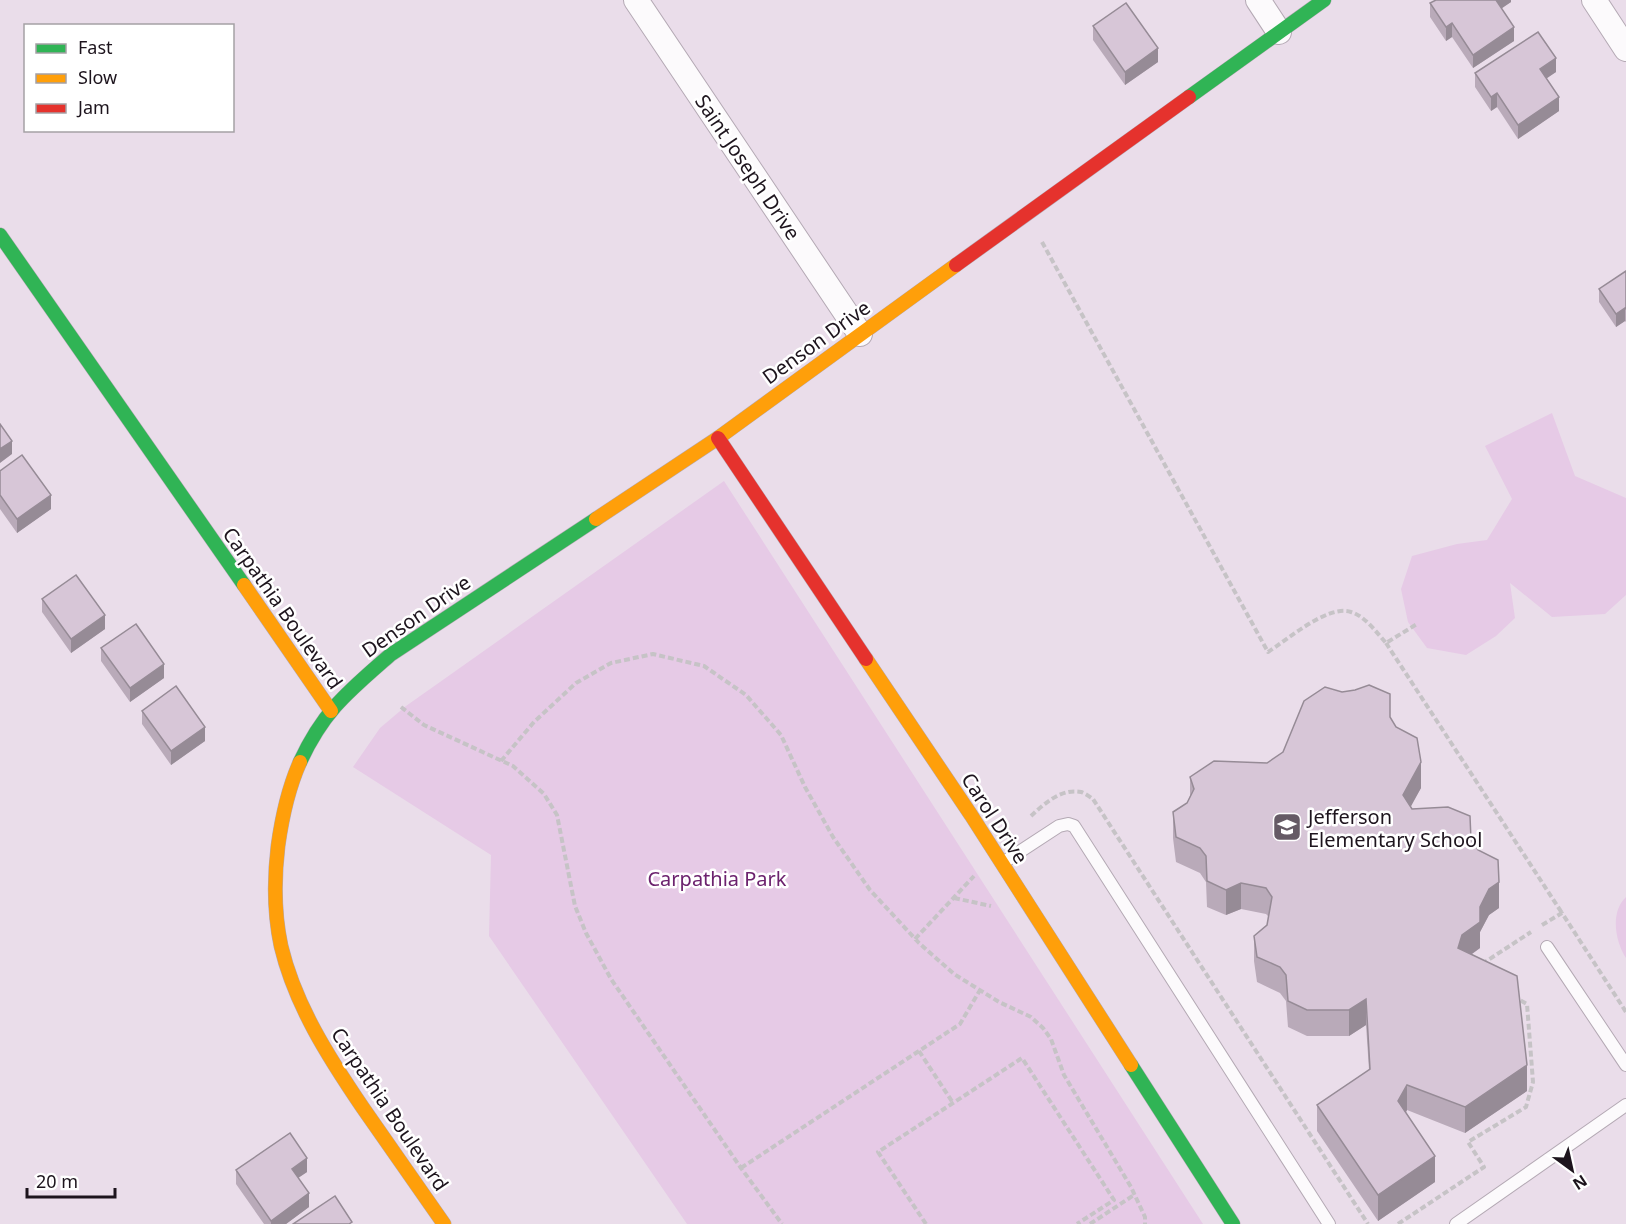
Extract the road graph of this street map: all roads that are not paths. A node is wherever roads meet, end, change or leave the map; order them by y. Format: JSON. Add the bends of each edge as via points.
{"nodes":[{"id":1,"x":636,"y":0,"type":"edge"},
{"id":2,"x":1258,"y":0,"type":"edge"},
{"id":3,"x":1324,"y":0,"type":"edge"},
{"id":4,"x":1594,"y":0,"type":"edge"},
{"id":5,"x":1279,"y":32,"type":"junction"},
{"id":6,"x":1626,"y":49,"type":"edge"},
{"id":7,"x":0,"y":234,"type":"edge"},
{"id":8,"x":860,"y":333,"type":"junction"},
{"id":9,"x":718,"y":438,"type":"junction"},
{"id":10,"x":331,"y":711,"type":"junction"},
{"id":11,"x":1002,"y":863,"type":"junction"},
{"id":12,"x":1547,"y":947,"type":"dead end"},
{"id":13,"x":1626,"y":1065,"type":"edge"},
{"id":14,"x":1626,"y":1105,"type":"edge"},
{"id":15,"x":444,"y":1224,"type":"edge"},
{"id":16,"x":1233,"y":1224,"type":"edge"},
{"id":17,"x":1329,"y":1224,"type":"edge"},
{"id":18,"x":1456,"y":1224,"type":"edge"}],
"edges":[{"from":1,"to":8,"type":"street","name":"Saint Joseph Drive"},
{"from":2,"to":5,"type":"street"},
{"from":3,"to":5,"type":"street","name":"Denson Drive"},
{"from":4,"to":6,"type":"street"},
{"from":5,"to":8,"type":"street","name":"Denson Drive"},
{"from":7,"to":10,"type":"street","name":"Carpathia Boulevard"},
{"from":8,"to":9,"type":"street","name":"Denson Drive"},
{"from":9,"to":10,"type":"street","name":"Denson Drive","via":[[390,655],[354,685]]},
{"from":9,"to":11,"type":"street","name":"Carol Drive"},
{"from":10,"to":15,"type":"street","name":"Carpathia Boulevard","via":[[293,776],[283,815],[276,848],[274,898],[278,936],[300,1003],[329,1058]]},
{"from":11,"to":16,"type":"street","name":"Carol Drive"},
{"from":11,"to":17,"type":"lane","via":[[1059,826],[1074,826]]},
{"from":12,"to":13,"type":"lane"},
{"from":14,"to":18,"type":"lane"}]}
